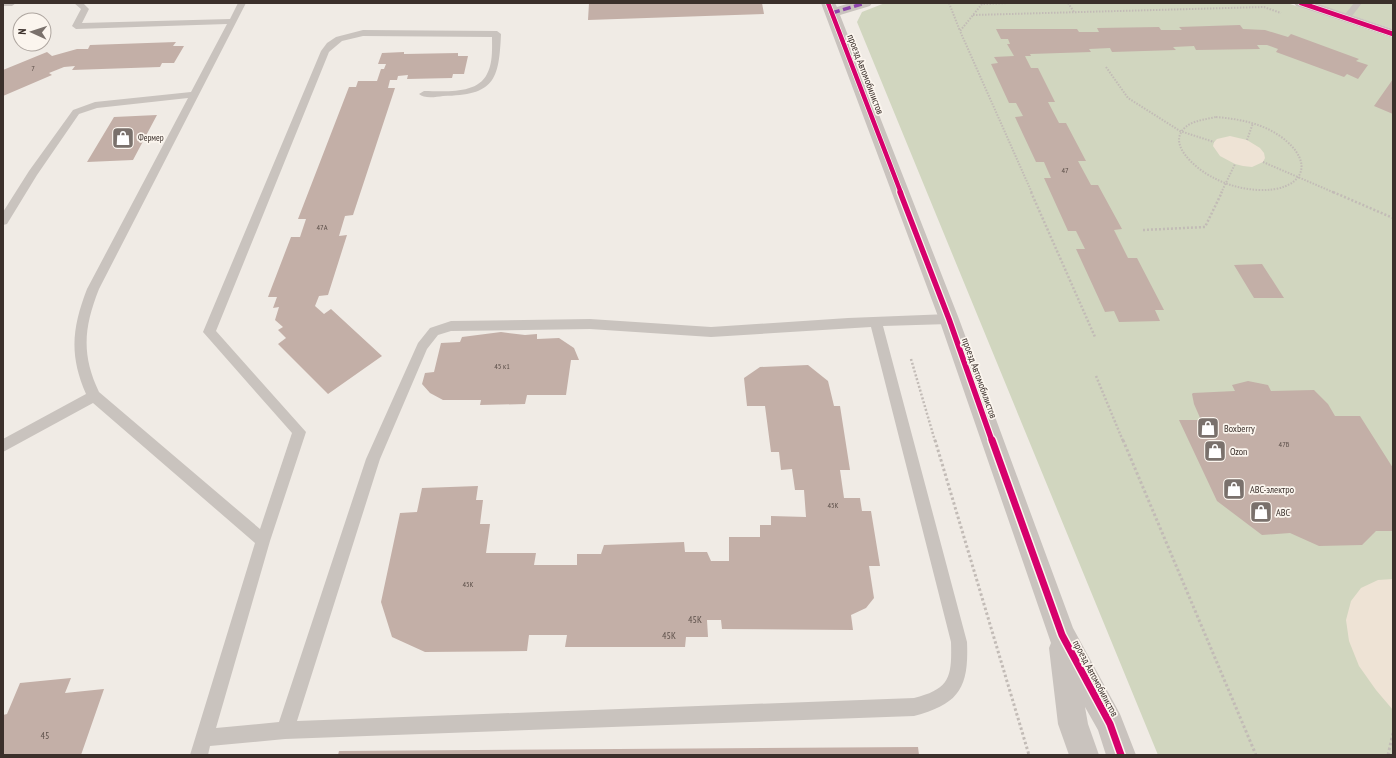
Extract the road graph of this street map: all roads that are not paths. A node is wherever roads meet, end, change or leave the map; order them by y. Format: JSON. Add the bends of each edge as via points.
{"nodes":[{"id":1,"x":3,"y":3,"type":"edge"},
{"id":2,"x":12,"y":3,"type":"edge"},
{"id":3,"x":78,"y":3,"type":"edge"},
{"id":4,"x":242,"y":3,"type":"edge"},
{"id":5,"x":865,"y":3,"type":"edge"},
{"id":6,"x":1301,"y":3,"type":"edge"},
{"id":7,"x":1358,"y":3,"type":"edge"},
{"id":8,"x":830,"y":8,"type":"edge"},
{"id":9,"x":1346,"y":18,"type":"junction"},
{"id":10,"x":233,"y":20,"type":"junction"},
{"id":11,"x":1393,"y":34,"type":"edge"},
{"id":12,"x":195,"y":94,"type":"junction"},
{"id":13,"x":424,"y":94,"type":"dead end"},
{"id":14,"x":3,"y":220,"type":"edge"},
{"id":15,"x":949,"y":319,"type":"junction"},
{"id":16,"x":876,"y":322,"type":"junction"},
{"id":17,"x":94,"y":396,"type":"junction"},
{"id":18,"x":3,"y":446,"type":"edge"},
{"id":19,"x":263,"y":541,"type":"junction"},
{"id":20,"x":1062,"y":635,"type":"junction"},
{"id":21,"x":285,"y":730,"type":"junction"},
{"id":22,"x":205,"y":738,"type":"junction"},
{"id":23,"x":199,"y":755,"type":"edge"},
{"id":24,"x":1084,"y":755,"type":"edge"},
{"id":25,"x":1121,"y":755,"type":"edge"}],
"edges":[{"from":1,"to":2,"type":"lane"},
{"from":3,"to":10,"type":"lane","via":[[85,8],[76,26]]},
{"from":4,"to":10,"type":"lane"},
{"from":5,"to":8,"type":"street"},
{"from":6,"to":9,"type":"street"},
{"from":7,"to":9,"type":"lane"},
{"from":8,"to":15,"type":"street","name":"проезд Автомобилистов"},
{"from":9,"to":11,"type":"street"},
{"from":10,"to":12,"type":"lane"},
{"from":12,"to":14,"type":"lane","via":[[95,105],[76,112]]},
{"from":12,"to":17,"type":"lane","via":[[86,305],[79,338],[80,358],[85,378]]},
{"from":13,"to":19,"type":"lane","via":[[469,91],[489,80],[493,72],[497,34],[363,33],[345,37],[330,45],[325,51],[209,332],[299,432]]},
{"from":15,"to":16,"type":"lane"},
{"from":15,"to":20,"type":"street","name":"проезд Автомобилистов"},
{"from":16,"to":21,"type":"lane","via":[[711,332],[590,324],[451,326],[434,331],[422,346],[373,459]]},
{"from":16,"to":21,"type":"lane","via":[[959,642],[960,665],[953,686],[936,701],[914,707]]},
{"from":17,"to":18,"type":"lane"},
{"from":17,"to":19,"type":"lane"},
{"from":19,"to":22,"type":"lane"},
{"from":20,"to":24,"type":"street","name":"проезд Автомобилистов","via":[[1073,724]]},
{"from":20,"to":25,"type":"street","name":"проезд Автомобилистов","via":[[1110,724]]},
{"from":21,"to":22,"type":"lane"},
{"from":22,"to":23,"type":"lane"}]}
